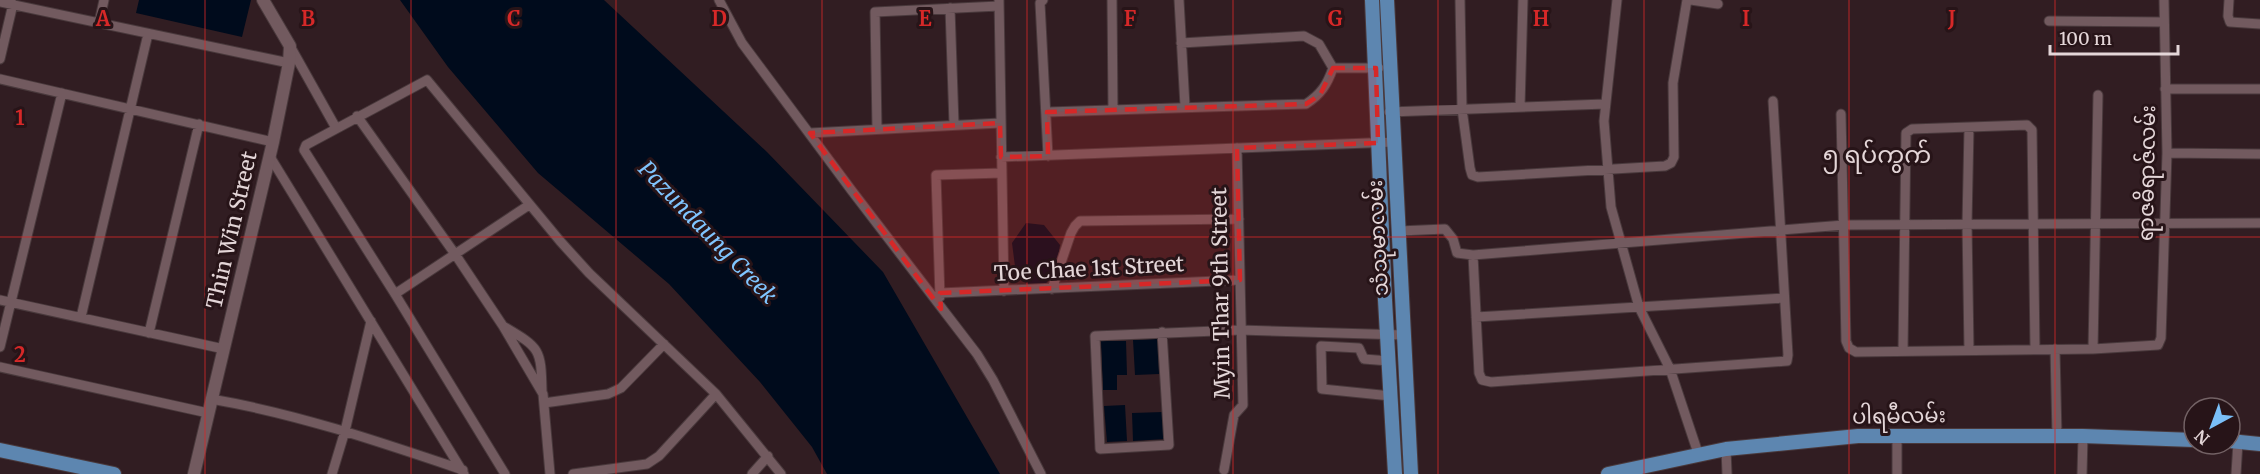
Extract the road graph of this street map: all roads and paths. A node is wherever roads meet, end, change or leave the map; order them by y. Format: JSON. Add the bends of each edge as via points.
{"nodes":[{"id":1,"x":104,"y":0,"type":"edge"},
{"id":2,"x":263,"y":0,"type":"edge"},
{"id":3,"x":718,"y":0,"type":"edge"},
{"id":4,"x":1043,"y":0,"type":"edge"},
{"id":5,"x":1112,"y":0,"type":"edge"},
{"id":6,"x":1179,"y":0,"type":"edge"},
{"id":7,"x":1372,"y":0,"type":"edge"},
{"id":8,"x":1387,"y":0,"type":"edge"},
{"id":9,"x":1460,"y":0,"type":"edge"},
{"id":10,"x":1523,"y":0,"type":"edge"},
{"id":11,"x":1617,"y":0,"type":"edge"},
{"id":12,"x":1689,"y":0,"type":"edge"},
{"id":13,"x":2164,"y":0,"type":"edge"},
{"id":14,"x":2229,"y":0,"type":"edge"},
{"id":15,"x":0,"y":2,"type":"edge"},
{"id":16,"x":999,"y":3,"type":"edge"},
{"id":17,"x":13,"y":4,"type":"junction"},
{"id":18,"x":1718,"y":4,"type":"dead end"},
{"id":19,"x":950,"y":9,"type":"junction"},
{"id":20,"x":2049,"y":21,"type":"dead end"},
{"id":21,"x":2164,"y":22,"type":"junction"},
{"id":22,"x":99,"y":23,"type":"junction"},
{"id":23,"x":2260,"y":24,"type":"edge"},
{"id":24,"x":148,"y":34,"type":"junction"},
{"id":25,"x":1181,"y":43,"type":"junction"},
{"id":26,"x":290,"y":46,"type":"junction"},
{"id":27,"x":0,"y":59,"type":"edge"},
{"id":28,"x":289,"y":63,"type":"junction"},
{"id":29,"x":1333,"y":68,"type":"junction"},
{"id":30,"x":1376,"y":68,"type":"junction"},
{"id":31,"x":1390,"y":68,"type":"junction"},
{"id":32,"x":0,"y":79,"type":"edge"},
{"id":33,"x":2260,"y":88,"type":"edge"},
{"id":34,"x":2165,"y":89,"type":"junction"},
{"id":35,"x":62,"y":93,"type":"junction"},
{"id":36,"x":2098,"y":95,"type":"dead end"},
{"id":37,"x":1773,"y":101,"type":"dead end"},
{"id":38,"x":1605,"y":104,"type":"junction"},
{"id":39,"x":1185,"y":106,"type":"junction"},
{"id":40,"x":1520,"y":107,"type":"junction"},
{"id":41,"x":130,"y":108,"type":"junction"},
{"id":42,"x":1462,"y":109,"type":"junction"},
{"id":43,"x":1113,"y":110,"type":"junction"},
{"id":44,"x":1047,"y":112,"type":"junction"},
{"id":45,"x":1377,"y":112,"type":"junction"},
{"id":46,"x":1393,"y":112,"type":"junction"},
{"id":47,"x":1841,"y":114,"type":"dead end"},
{"id":48,"x":357,"y":116,"type":"junction"},
{"id":49,"x":1000,"y":123,"type":"junction"},
{"id":50,"x":199,"y":124,"type":"junction"},
{"id":51,"x":954,"y":124,"type":"junction"},
{"id":52,"x":336,"y":128,"type":"junction"},
{"id":53,"x":1969,"y":128,"type":"junction"},
{"id":54,"x":877,"y":129,"type":"junction"},
{"id":55,"x":810,"y":133,"type":"junction"},
{"id":56,"x":273,"y":142,"type":"junction"},
{"id":57,"x":1378,"y":142,"type":"junction"},
{"id":58,"x":1394,"y":142,"type":"junction"},
{"id":59,"x":1237,"y":148,"type":"junction"},
{"id":60,"x":2167,"y":153,"type":"junction"},
{"id":61,"x":2260,"y":154,"type":"edge"},
{"id":62,"x":269,"y":155,"type":"junction"},
{"id":63,"x":1048,"y":156,"type":"junction"},
{"id":64,"x":1001,"y":158,"type":"junction"},
{"id":65,"x":1606,"y":168,"type":"junction"},
{"id":66,"x":1002,"y":173,"type":"junction"},
{"id":67,"x":529,"y":205,"type":"junction"},
{"id":68,"x":1239,"y":219,"type":"junction"},
{"id":69,"x":2096,"y":223,"type":"junction"},
{"id":70,"x":2165,"y":223,"type":"junction"},
{"id":71,"x":1904,"y":224,"type":"junction"},
{"id":72,"x":1967,"y":224,"type":"junction"},
{"id":73,"x":2035,"y":224,"type":"junction"},
{"id":74,"x":2260,"y":224,"type":"edge"},
{"id":75,"x":1844,"y":225,"type":"junction"},
{"id":76,"x":1779,"y":230,"type":"junction"},
{"id":77,"x":1399,"y":231,"type":"junction"},
{"id":78,"x":1620,"y":243,"type":"junction"},
{"id":79,"x":455,"y":254,"type":"junction"},
{"id":80,"x":1473,"y":255,"type":"junction"},
{"id":81,"x":1401,"y":256,"type":"junction"},
{"id":82,"x":1383,"y":258,"type":"junction"},
{"id":83,"x":1239,"y":280,"type":"junction"},
{"id":84,"x":1052,"y":289,"type":"junction"},
{"id":85,"x":1004,"y":291,"type":"junction"},
{"id":86,"x":940,"y":292,"type":"junction"},
{"id":87,"x":395,"y":294,"type":"junction"},
{"id":88,"x":1783,"y":298,"type":"junction"},
{"id":89,"x":0,"y":300,"type":"edge"},
{"id":90,"x":11,"y":302,"type":"junction"},
{"id":91,"x":1639,"y":307,"type":"junction"},
{"id":92,"x":940,"y":309,"type":"junction"},
{"id":93,"x":81,"y":317,"type":"junction"},
{"id":94,"x":1476,"y":317,"type":"junction"},
{"id":95,"x":371,"y":321,"type":"junction"},
{"id":96,"x":503,"y":326,"type":"junction"},
{"id":97,"x":1240,"y":330,"type":"junction"},
{"id":98,"x":1162,"y":332,"type":"junction"},
{"id":99,"x":149,"y":333,"type":"junction"},
{"id":100,"x":1403,"y":335,"type":"junction"},
{"id":101,"x":1388,"y":336,"type":"junction"},
{"id":102,"x":664,"y":344,"type":"junction"},
{"id":103,"x":0,"y":348,"type":"edge"},
{"id":104,"x":224,"y":349,"type":"junction"},
{"id":105,"x":2035,"y":349,"type":"junction"},
{"id":106,"x":2055,"y":349,"type":"junction"},
{"id":107,"x":2093,"y":349,"type":"junction"},
{"id":108,"x":1969,"y":350,"type":"junction"},
{"id":109,"x":1903,"y":351,"type":"junction"},
{"id":110,"x":1389,"y":360,"type":"junction"},
{"id":111,"x":0,"y":367,"type":"edge"},
{"id":112,"x":1670,"y":369,"type":"junction"},
{"id":113,"x":716,"y":394,"type":"junction"},
{"id":114,"x":1391,"y":396,"type":"junction"},
{"id":115,"x":211,"y":399,"type":"junction"},
{"id":116,"x":543,"y":399,"type":"junction"},
{"id":117,"x":208,"y":413,"type":"junction"},
{"id":118,"x":345,"y":430,"type":"junction"},
{"id":119,"x":1897,"y":436,"type":"junction"},
{"id":120,"x":2057,"y":436,"type":"junction"},
{"id":121,"x":2083,"y":436,"type":"junction"},
{"id":122,"x":2182,"y":440,"type":"edge"},
{"id":123,"x":2242,"y":443,"type":"edge"},
{"id":124,"x":2260,"y":444,"type":"edge"},
{"id":125,"x":1726,"y":449,"type":"junction"},
{"id":126,"x":0,"y":450,"type":"edge"},
{"id":127,"x":1698,"y":453,"type":"junction"},
{"id":128,"x":768,"y":456,"type":"junction"},
{"id":129,"x":2235,"y":456,"type":"edge"},
{"id":130,"x":1224,"y":470,"type":"dead end"},
{"id":131,"x":464,"y":472,"type":"edge"},
{"id":132,"x":114,"y":474,"type":"edge"},
{"id":133,"x":194,"y":474,"type":"edge"},
{"id":134,"x":332,"y":474,"type":"edge"},
{"id":135,"x":505,"y":474,"type":"edge"},
{"id":136,"x":550,"y":474,"type":"edge"},
{"id":137,"x":573,"y":474,"type":"edge"},
{"id":138,"x":752,"y":474,"type":"edge"},
{"id":139,"x":781,"y":474,"type":"edge"},
{"id":140,"x":1041,"y":474,"type":"edge"},
{"id":141,"x":1395,"y":474,"type":"edge"},
{"id":142,"x":1411,"y":474,"type":"edge"},
{"id":143,"x":1608,"y":474,"type":"edge"},
{"id":144,"x":1727,"y":474,"type":"edge"},
{"id":145,"x":1897,"y":474,"type":"edge"},
{"id":146,"x":2082,"y":474,"type":"edge"},
{"id":147,"x":2236,"y":474,"type":"edge"}],
"edges":[{"from":1,"to":22,"type":"street"},
{"from":2,"to":26,"type":"main road"},
{"from":3,"to":55,"type":"street","via":[[742,43]]},
{"from":4,"to":44,"type":"street","via":[[1040,3]]},
{"from":5,"to":43,"type":"street"},
{"from":6,"to":25,"type":"street"},
{"from":7,"to":30,"type":"main road","name":"သံသုမာလမ်း"},
{"from":8,"to":31,"type":"main road","name":"သံသုမာလမ်း"},
{"from":9,"to":42,"type":"street"},
{"from":10,"to":40,"type":"street"},
{"from":11,"to":38,"type":"street"},
{"from":12,"to":18,"type":"street"},
{"from":12,"to":65,"type":"street","via":[[1673,83],[1674,157],[1665,166]]},
{"from":13,"to":21,"type":"street","name":"ရာဇဓိရာဇ်လမ်း"},
{"from":14,"to":23,"type":"street","via":[[2230,22]]},
{"from":15,"to":17,"type":"street"},
{"from":16,"to":19,"type":"street"},
{"from":16,"to":49,"type":"street"},
{"from":17,"to":22,"type":"street"},
{"from":17,"to":27,"type":"street"},
{"from":19,"to":51,"type":"street"},
{"from":19,"to":54,"type":"street","via":[[876,12]]},
{"from":20,"to":21,"type":"street"},
{"from":21,"to":34,"type":"street","name":"ရာဇဓိရာဇ်လမ်း"},
{"from":22,"to":24,"type":"street"},
{"from":24,"to":28,"type":"street"},
{"from":24,"to":41,"type":"street"},
{"from":25,"to":29,"type":"street","via":[[1304,36],[1319,44]]},
{"from":25,"to":39,"type":"street"},
{"from":26,"to":28,"type":"main road","name":"Thin Win Street"},
{"from":26,"to":52,"type":"street"},
{"from":28,"to":56,"type":"main road","name":"Thin Win Street"},
{"from":29,"to":30,"type":"street"},
{"from":29,"to":39,"type":"street","via":[[1320,95],[1306,104]]},
{"from":30,"to":31,"type":"street"},
{"from":30,"to":45,"type":"main road","name":"သံသုမာလမ်း"},
{"from":31,"to":46,"type":"main road","name":"သံသုမာလမ်း"},
{"from":32,"to":35,"type":"street"},
{"from":33,"to":34,"type":"street"},
{"from":34,"to":60,"type":"street","name":"ရာဇဓိရာဇ်လမ်း"},
{"from":35,"to":41,"type":"street"},
{"from":35,"to":90,"type":"street"},
{"from":36,"to":69,"type":"street"},
{"from":37,"to":76,"type":"street"},
{"from":38,"to":40,"type":"street"},
{"from":38,"to":65,"type":"street"},
{"from":39,"to":43,"type":"street"},
{"from":40,"to":42,"type":"street"},
{"from":41,"to":50,"type":"street"},
{"from":41,"to":93,"type":"street"},
{"from":42,"to":46,"type":"street"},
{"from":42,"to":65,"type":"street","via":[[1472,175]]},
{"from":43,"to":44,"type":"street"},
{"from":44,"to":63,"type":"street"},
{"from":45,"to":46,"type":"street"},
{"from":45,"to":57,"type":"main road","name":"သံသုမာလမ်း"},
{"from":46,"to":58,"type":"main road","name":"သံသုမာလမ်း"},
{"from":47,"to":75,"type":"street"},
{"from":48,"to":52,"type":"street"},
{"from":48,"to":67,"type":"street","via":[[427,80]]},
{"from":48,"to":79,"type":"street"},
{"from":49,"to":51,"type":"street"},
{"from":49,"to":64,"type":"street"},
{"from":50,"to":56,"type":"street"},
{"from":50,"to":99,"type":"street"},
{"from":51,"to":54,"type":"street"},
{"from":52,"to":87,"type":"street","via":[[304,150]]},
{"from":53,"to":71,"type":"street","via":[[1912,129],[1906,133]]},
{"from":53,"to":72,"type":"street"},
{"from":53,"to":73,"type":"street","via":[[2031,128]]},
{"from":54,"to":55,"type":"street"},
{"from":55,"to":92,"type":"street"},
{"from":56,"to":62,"type":"main road","name":"Thin Win Street"},
{"from":57,"to":58,"type":"street"},
{"from":57,"to":59,"type":"street"},
{"from":57,"to":82,"type":"main road","name":"သံသုမာလမ်း"},
{"from":58,"to":77,"type":"main road","name":"သံသုမာလမ်း"},
{"from":59,"to":63,"type":"street"},
{"from":59,"to":68,"type":"street","name":"Myin Thar 9th Street"},
{"from":60,"to":61,"type":"street"},
{"from":60,"to":70,"type":"street","name":"ရာဇဓိရာဇ်လမ်း"},
{"from":62,"to":95,"type":"street"},
{"from":62,"to":104,"type":"main road","name":"Thin Win Street"},
{"from":63,"to":64,"type":"street"},
{"from":64,"to":66,"type":"street"},
{"from":65,"to":78,"type":"street"},
{"from":66,"to":85,"type":"street"},
{"from":66,"to":86,"type":"street","via":[[936,174]]},
{"from":67,"to":79,"type":"street"},
{"from":67,"to":102,"type":"street","via":[[589,273]]},
{"from":68,"to":83,"type":"street","name":"Myin Thar 9th Street"},
{"from":68,"to":84,"type":"street","via":[[1080,221],[1071,233]]},
{"from":69,"to":70,"type":"street"},
{"from":69,"to":73,"type":"street"},
{"from":69,"to":107,"type":"street"},
{"from":70,"to":74,"type":"street"},
{"from":70,"to":107,"type":"street","name":"ရာဇဓိရာဇ်လမ်း","via":[[2158,345]]},
{"from":71,"to":72,"type":"street"},
{"from":71,"to":75,"type":"street"},
{"from":71,"to":109,"type":"street"},
{"from":72,"to":73,"type":"street"},
{"from":72,"to":108,"type":"street"},
{"from":73,"to":105,"type":"street"},
{"from":75,"to":76,"type":"street"},
{"from":75,"to":109,"type":"street","via":[[1849,348],[1856,352]]},
{"from":76,"to":78,"type":"street"},
{"from":76,"to":88,"type":"street"},
{"from":77,"to":80,"type":"street","via":[[1445,229],[1457,253]]},
{"from":77,"to":81,"type":"main road","name":"သံသုမာလမ်း"},
{"from":78,"to":80,"type":"street"},
{"from":78,"to":91,"type":"street"},
{"from":79,"to":87,"type":"street"},
{"from":79,"to":96,"type":"street"},
{"from":80,"to":94,"type":"street"},
{"from":81,"to":82,"type":"main road"},
{"from":81,"to":100,"type":"main road","name":"သံသုမာလမ်း"},
{"from":82,"to":101,"type":"main road","name":"သံသုမာလမ်း"},
{"from":83,"to":84,"type":"street","name":"Toe Chae 1st Street"},
{"from":83,"to":97,"type":"street","name":"Myin Thar 9th Street"},
{"from":84,"to":85,"type":"street","name":"Toe Chae 1st Street"},
{"from":85,"to":86,"type":"street","name":"Toe Chae 1st Street"},
{"from":86,"to":92,"type":"street"},
{"from":87,"to":135,"type":"street"},
{"from":88,"to":91,"type":"street"},
{"from":88,"to":112,"type":"street","via":[[1787,361]]},
{"from":89,"to":90,"type":"street"},
{"from":90,"to":93,"type":"street"},
{"from":90,"to":103,"type":"street"},
{"from":91,"to":94,"type":"street"},
{"from":91,"to":112,"type":"street"},
{"from":92,"to":140,"type":"street","via":[[977,354]]},
{"from":93,"to":99,"type":"street"},
{"from":94,"to":112,"type":"street","via":[[1482,380]]},
{"from":95,"to":118,"type":"street"},
{"from":95,"to":131,"type":"street"},
{"from":96,"to":116,"type":"street"},
{"from":96,"to":116,"type":"street","via":[[537,349]]},
{"from":97,"to":98,"type":"street"},
{"from":97,"to":101,"type":"street"},
{"from":97,"to":130,"type":"street","name":"Myin Thar 9th Street","via":[[1243,405],[1234,415]]},
{"from":98,"to":98,"type":"street","via":[[1169,445],[1100,449],[1095,336]]},
{"from":99,"to":104,"type":"street"},
{"from":100,"to":101,"type":"street"},
{"from":100,"to":142,"type":"main road","name":"သံသုမာလမ်း"},
{"from":101,"to":110,"type":"main road","name":"သံသုမာလမ်း"},
{"from":102,"to":113,"type":"street"},
{"from":102,"to":116,"type":"street","via":[[621,388],[608,394]]},
{"from":104,"to":115,"type":"main road","name":"Thin Win Street"},
{"from":105,"to":106,"type":"street"},
{"from":105,"to":108,"type":"street"},
{"from":106,"to":107,"type":"street"},
{"from":106,"to":120,"type":"street"},
{"from":108,"to":109,"type":"street"},
{"from":110,"to":114,"type":"main road","name":"သံသုမာလမ်း"},
{"from":110,"to":114,"type":"street","via":[[1364,359],[1359,348],[1321,346],[1322,389]]},
{"from":111,"to":117,"type":"street"},
{"from":112,"to":127,"type":"street"},
{"from":113,"to":128,"type":"street"},
{"from":113,"to":137,"type":"street","via":[[647,464]]},
{"from":114,"to":141,"type":"main road","name":"သံသုမာလမ်း"},
{"from":115,"to":117,"type":"main road","name":"Thin Win Street"},
{"from":115,"to":118,"type":"street"},
{"from":116,"to":136,"type":"street"},
{"from":117,"to":133,"type":"main road","name":"Thin Win Street"},
{"from":118,"to":131,"type":"street"},
{"from":118,"to":134,"type":"street"},
{"from":119,"to":120,"type":"main road","name":"ပါရမီလမ်း"},
{"from":119,"to":125,"type":"main road","name":"ပါရမီလမ်း"},
{"from":119,"to":145,"type":"street"},
{"from":120,"to":121,"type":"main road","name":"ပါရမီလမ်း"},
{"from":121,"to":122,"type":"main road","name":"ပါရမီလမ်း"},
{"from":121,"to":146,"type":"street"},
{"from":123,"to":124,"type":"main road"},
{"from":125,"to":127,"type":"main road","name":"ပါရမီလမ်း"},
{"from":125,"to":144,"type":"street"},
{"from":126,"to":132,"type":"main road"},
{"from":127,"to":143,"type":"main road","name":"ပါရမီလမ်း"},
{"from":128,"to":138,"type":"street"},
{"from":128,"to":139,"type":"street"},
{"from":129,"to":147,"type":"street"}]}
